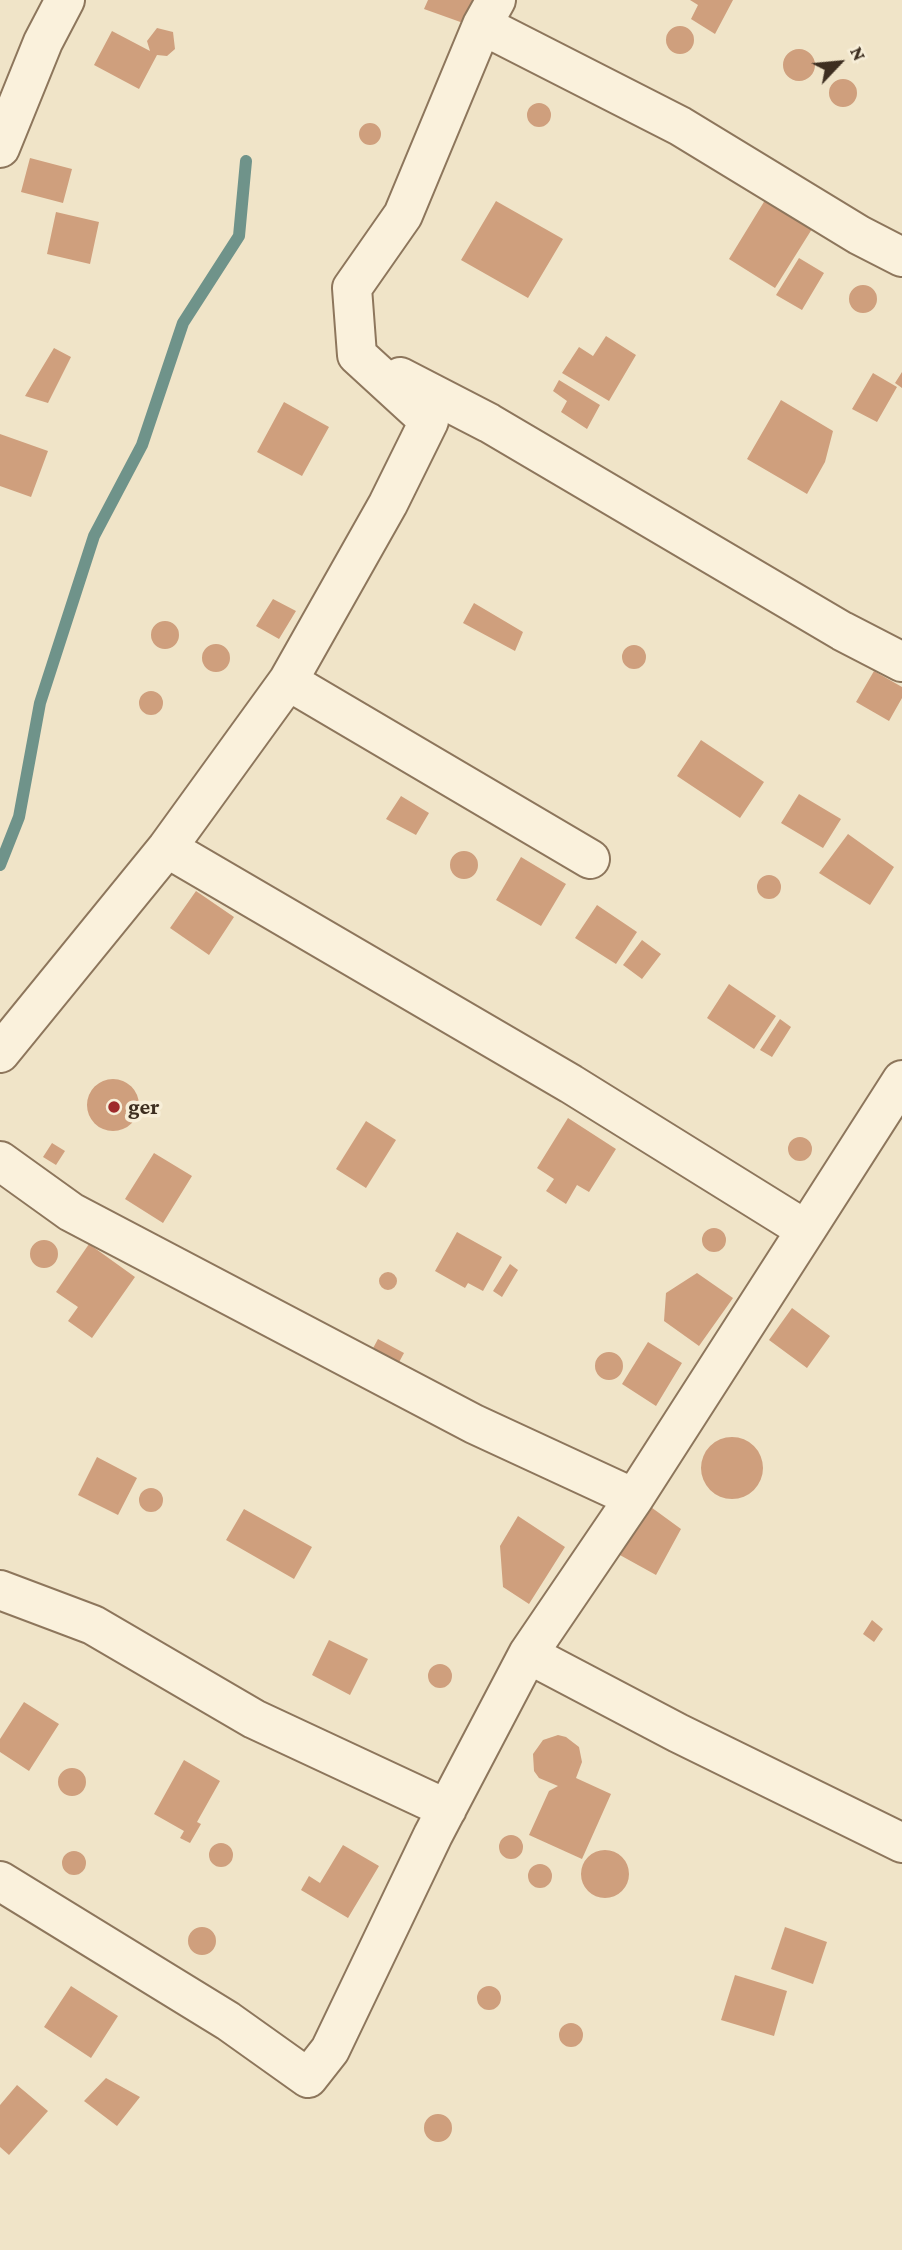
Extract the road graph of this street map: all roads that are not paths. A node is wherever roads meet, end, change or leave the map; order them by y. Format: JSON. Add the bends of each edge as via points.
{"nodes":[{"id":1,"x":65,"y":0,"type":"edge"},
{"id":2,"x":489,"y":13,"type":"edge"},
{"id":3,"x":0,"y":148,"type":"edge"},
{"id":4,"x":902,"y":257,"type":"edge"},
{"id":5,"x":357,"y":355,"type":"junction"},
{"id":6,"x":902,"y":662,"type":"edge"},
{"id":7,"x":288,"y":681,"type":"junction"},
{"id":8,"x":167,"y":848,"type":"junction"},
{"id":9,"x":590,"y":859,"type":"dead end"},
{"id":10,"x":0,"y":1053,"type":"edge"},
{"id":11,"x":902,"y":1080,"type":"edge"},
{"id":12,"x":0,"y":1161,"type":"edge"},
{"id":13,"x":806,"y":1230,"type":"junction"},
{"id":14,"x":634,"y":1498,"type":"junction"},
{"id":15,"x":0,"y":1590,"type":"edge"},
{"id":16,"x":528,"y":1654,"type":"junction"},
{"id":17,"x":447,"y":1809,"type":"junction"},
{"id":18,"x":902,"y":1843,"type":"edge"},
{"id":19,"x":0,"y":1881,"type":"edge"}],
"edges":[{"from":1,"to":3,"type":"street"},
{"from":2,"to":4,"type":"street"},
{"from":2,"to":5,"type":"street","via":[[403,215],[352,288]]},
{"from":5,"to":6,"type":"street","via":[[489,423]]},
{"from":5,"to":7,"type":"street","via":[[429,421],[388,504]]},
{"from":7,"to":8,"type":"street"},
{"from":7,"to":9,"type":"street"},
{"from":8,"to":10,"type":"street"},
{"from":8,"to":13,"type":"street","via":[[571,1084]]},
{"from":11,"to":13,"type":"street"},
{"from":12,"to":14,"type":"street","via":[[83,1219],[474,1424]]},
{"from":13,"to":14,"type":"street"},
{"from":14,"to":16,"type":"street"},
{"from":15,"to":17,"type":"street","via":[[93,1625],[254,1719]]},
{"from":16,"to":17,"type":"street"},
{"from":16,"to":18,"type":"street","via":[[690,1740]]},
{"from":17,"to":19,"type":"street","via":[[330,2050],[308,2077],[228,2021]]}]}
